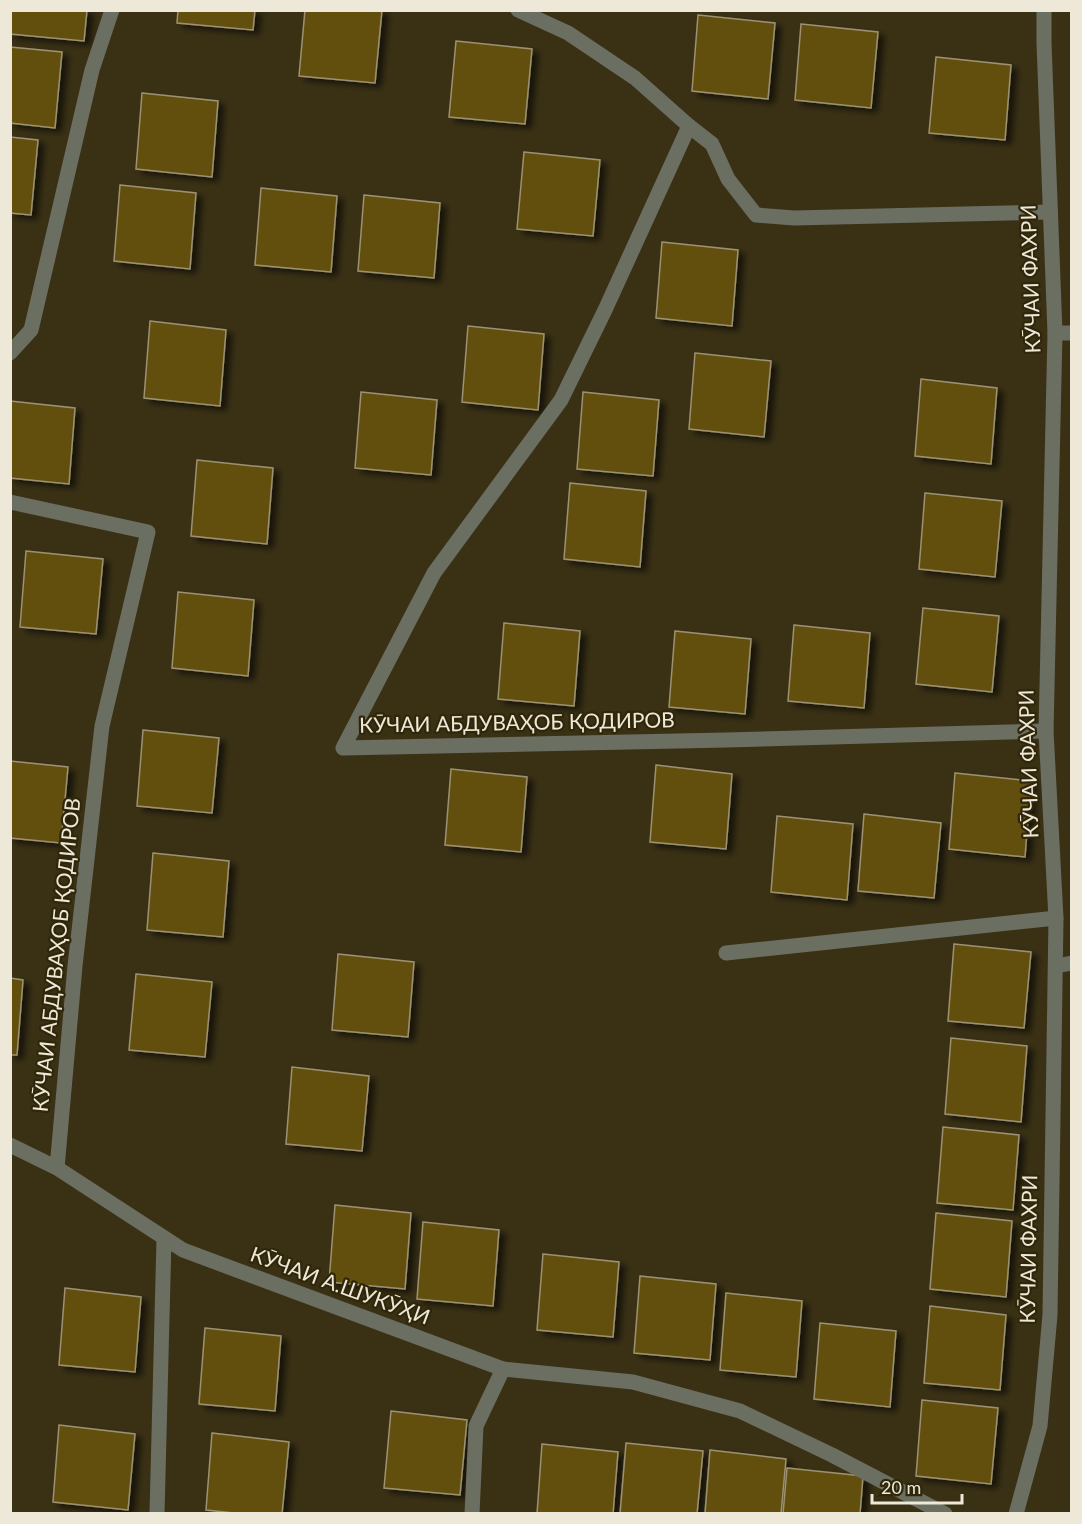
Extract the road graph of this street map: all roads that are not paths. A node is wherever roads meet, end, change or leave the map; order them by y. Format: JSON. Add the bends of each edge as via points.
{"nodes":[{"id":1,"x":112,"y":10,"type":"edge"},
{"id":2,"x":518,"y":10,"type":"edge"},
{"id":3,"x":1044,"y":10,"type":"edge"},
{"id":4,"x":689,"y":126,"type":"junction"},
{"id":5,"x":1050,"y":212,"type":"junction"},
{"id":6,"x":1055,"y":333,"type":"junction"},
{"id":7,"x":1071,"y":333,"type":"edge"},
{"id":8,"x":10,"y":353,"type":"edge"},
{"id":9,"x":10,"y":502,"type":"edge"},
{"id":10,"x":1046,"y":731,"type":"junction"},
{"id":11,"x":1056,"y":918,"type":"junction"},
{"id":12,"x":726,"y":953,"type":"dead end"},
{"id":13,"x":1071,"y":963,"type":"edge"},
{"id":14,"x":1056,"y":966,"type":"junction"},
{"id":15,"x":10,"y":1145,"type":"edge"},
{"id":16,"x":57,"y":1168,"type":"junction"},
{"id":17,"x":164,"y":1239,"type":"junction"},
{"id":18,"x":503,"y":1369,"type":"junction"},
{"id":19,"x":157,"y":1514,"type":"edge"},
{"id":20,"x":472,"y":1514,"type":"edge"},
{"id":21,"x":945,"y":1514,"type":"edge"},
{"id":22,"x":1016,"y":1514,"type":"edge"}],
"edges":[{"from":1,"to":8,"type":"street","via":[[92,70],[31,330]]},
{"from":2,"to":4,"type":"street","via":[[568,33],[597,52],[635,78]]},
{"from":3,"to":5,"type":"street","name":"КӮЧАИ ФАХРИ"},
{"from":4,"to":5,"type":"street","via":[[712,144],[728,179],[756,215],[794,218]]},
{"from":4,"to":10,"type":"street","name":"КӮЧАИ АБДУВАҲОБ ҚОДИРОВ","via":[[561,400],[434,573],[343,748]]},
{"from":5,"to":6,"type":"street","name":"КӮЧАИ ФАХРИ"},
{"from":6,"to":7,"type":"street"},
{"from":6,"to":10,"type":"street","name":"КӮЧАИ ФАХРИ"},
{"from":9,"to":16,"type":"street","name":"КӮЧАИ АБДУВАҲОБ ҚОДИРОВ","via":[[148,532],[102,726]]},
{"from":10,"to":11,"type":"street","name":"КӮЧАИ ФАХРИ"},
{"from":11,"to":12,"type":"street"},
{"from":11,"to":14,"type":"street","name":"КӮЧАИ ФАХРИ"},
{"from":13,"to":14,"type":"street"},
{"from":14,"to":22,"type":"street","name":"КӮЧАИ ФАХРИ","via":[[1050,1315],[1040,1426]]},
{"from":15,"to":16,"type":"street","name":"КӮЧАИ А.ШУКӮҲИ"},
{"from":16,"to":17,"type":"street","name":"КӮЧАИ А.ШУКӮҲИ"},
{"from":17,"to":18,"type":"street","name":"КӮЧАИ А.ШУКӮҲИ","via":[[183,1250]]},
{"from":17,"to":19,"type":"street"},
{"from":18,"to":20,"type":"street","via":[[476,1426]]},
{"from":18,"to":21,"type":"street","name":"КӮЧАИ А.ШУКӮҲИ","via":[[633,1382],[740,1411]]}]}
